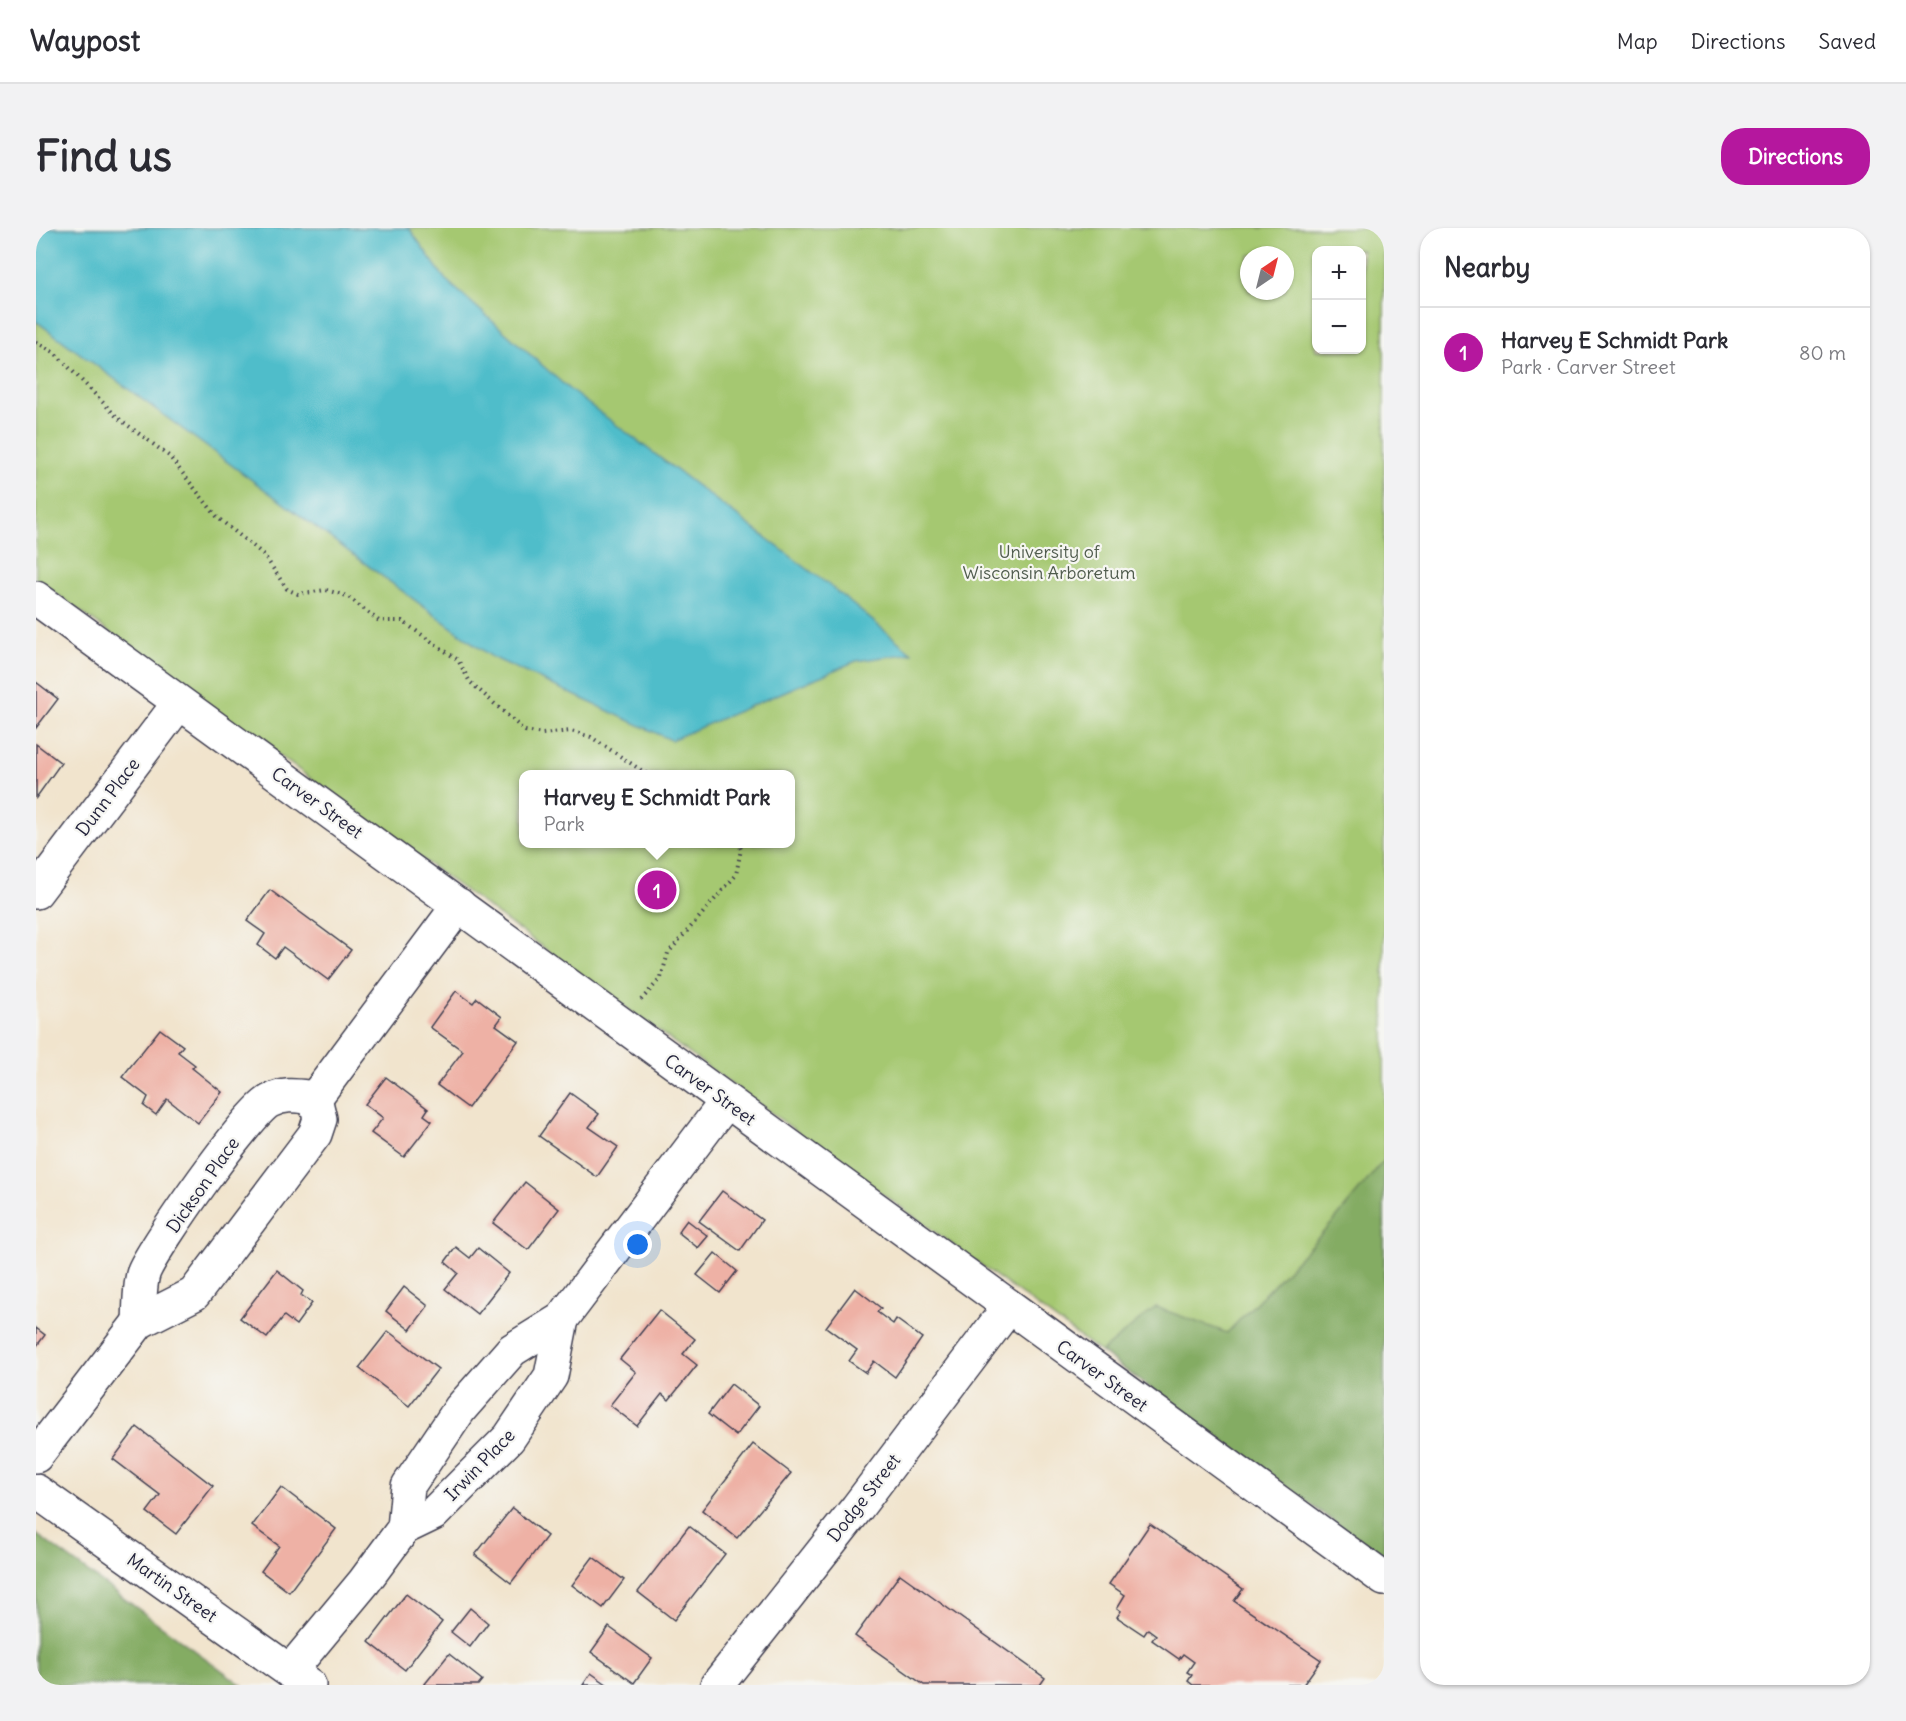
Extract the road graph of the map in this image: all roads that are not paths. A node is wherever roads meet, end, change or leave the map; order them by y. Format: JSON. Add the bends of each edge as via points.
{"nodes":[{"id":1,"x":36,"y":598,"type":"edge"},
{"id":2,"x":179,"y":703,"type":"junction"},
{"id":3,"x":36,"y":892,"type":"edge"},
{"id":4,"x":459,"y":905,"type":"junction"},
{"id":5,"x":315,"y":1098,"type":"junction"},
{"id":6,"x":726,"y":1102,"type":"junction"},
{"id":7,"x":1008,"y":1308,"type":"junction"},
{"id":8,"x":562,"y":1319,"type":"junction"},
{"id":9,"x":138,"y":1322,"type":"junction"},
{"id":10,"x":36,"y":1456,"type":"edge"},
{"id":11,"x":36,"y":1491,"type":"edge"},
{"id":12,"x":404,"y":1528,"type":"junction"},
{"id":13,"x":1384,"y":1579,"type":"edge"},
{"id":14,"x":299,"y":1678,"type":"edge"},
{"id":15,"x":717,"y":1685,"type":"edge"}],
"edges":[{"from":1,"to":2,"type":"street","name":"Carver Street"},
{"from":2,"to":3,"type":"street","name":"Dunn Place"},
{"from":2,"to":4,"type":"street","name":"Carver Street"},
{"from":4,"to":5,"type":"street"},
{"from":4,"to":6,"type":"street","name":"Carver Street"},
{"from":5,"to":9,"type":"street","via":[[320,1119],[315,1134],[194,1294]]},
{"from":5,"to":9,"type":"street","name":"Dickson Place","via":[[287,1094],[267,1102],[249,1120],[187,1204],[144,1272]]},
{"from":6,"to":7,"type":"street","name":"Carver Street"},
{"from":6,"to":8,"type":"street","name":"Irwin Place"},
{"from":7,"to":13,"type":"street","name":"Carver Street"},
{"from":7,"to":15,"type":"street","name":"Dodge Street"},
{"from":8,"to":12,"type":"street","name":"Irwin Place","via":[[512,1350],[460,1410],[408,1486]]},
{"from":8,"to":12,"type":"street","name":"Irwin Place","via":[[551,1376],[509,1438],[433,1514]]},
{"from":9,"to":10,"type":"street"},
{"from":11,"to":14,"type":"street","name":"Martin Street"},
{"from":12,"to":14,"type":"street","name":"Irwin Place"}]}
